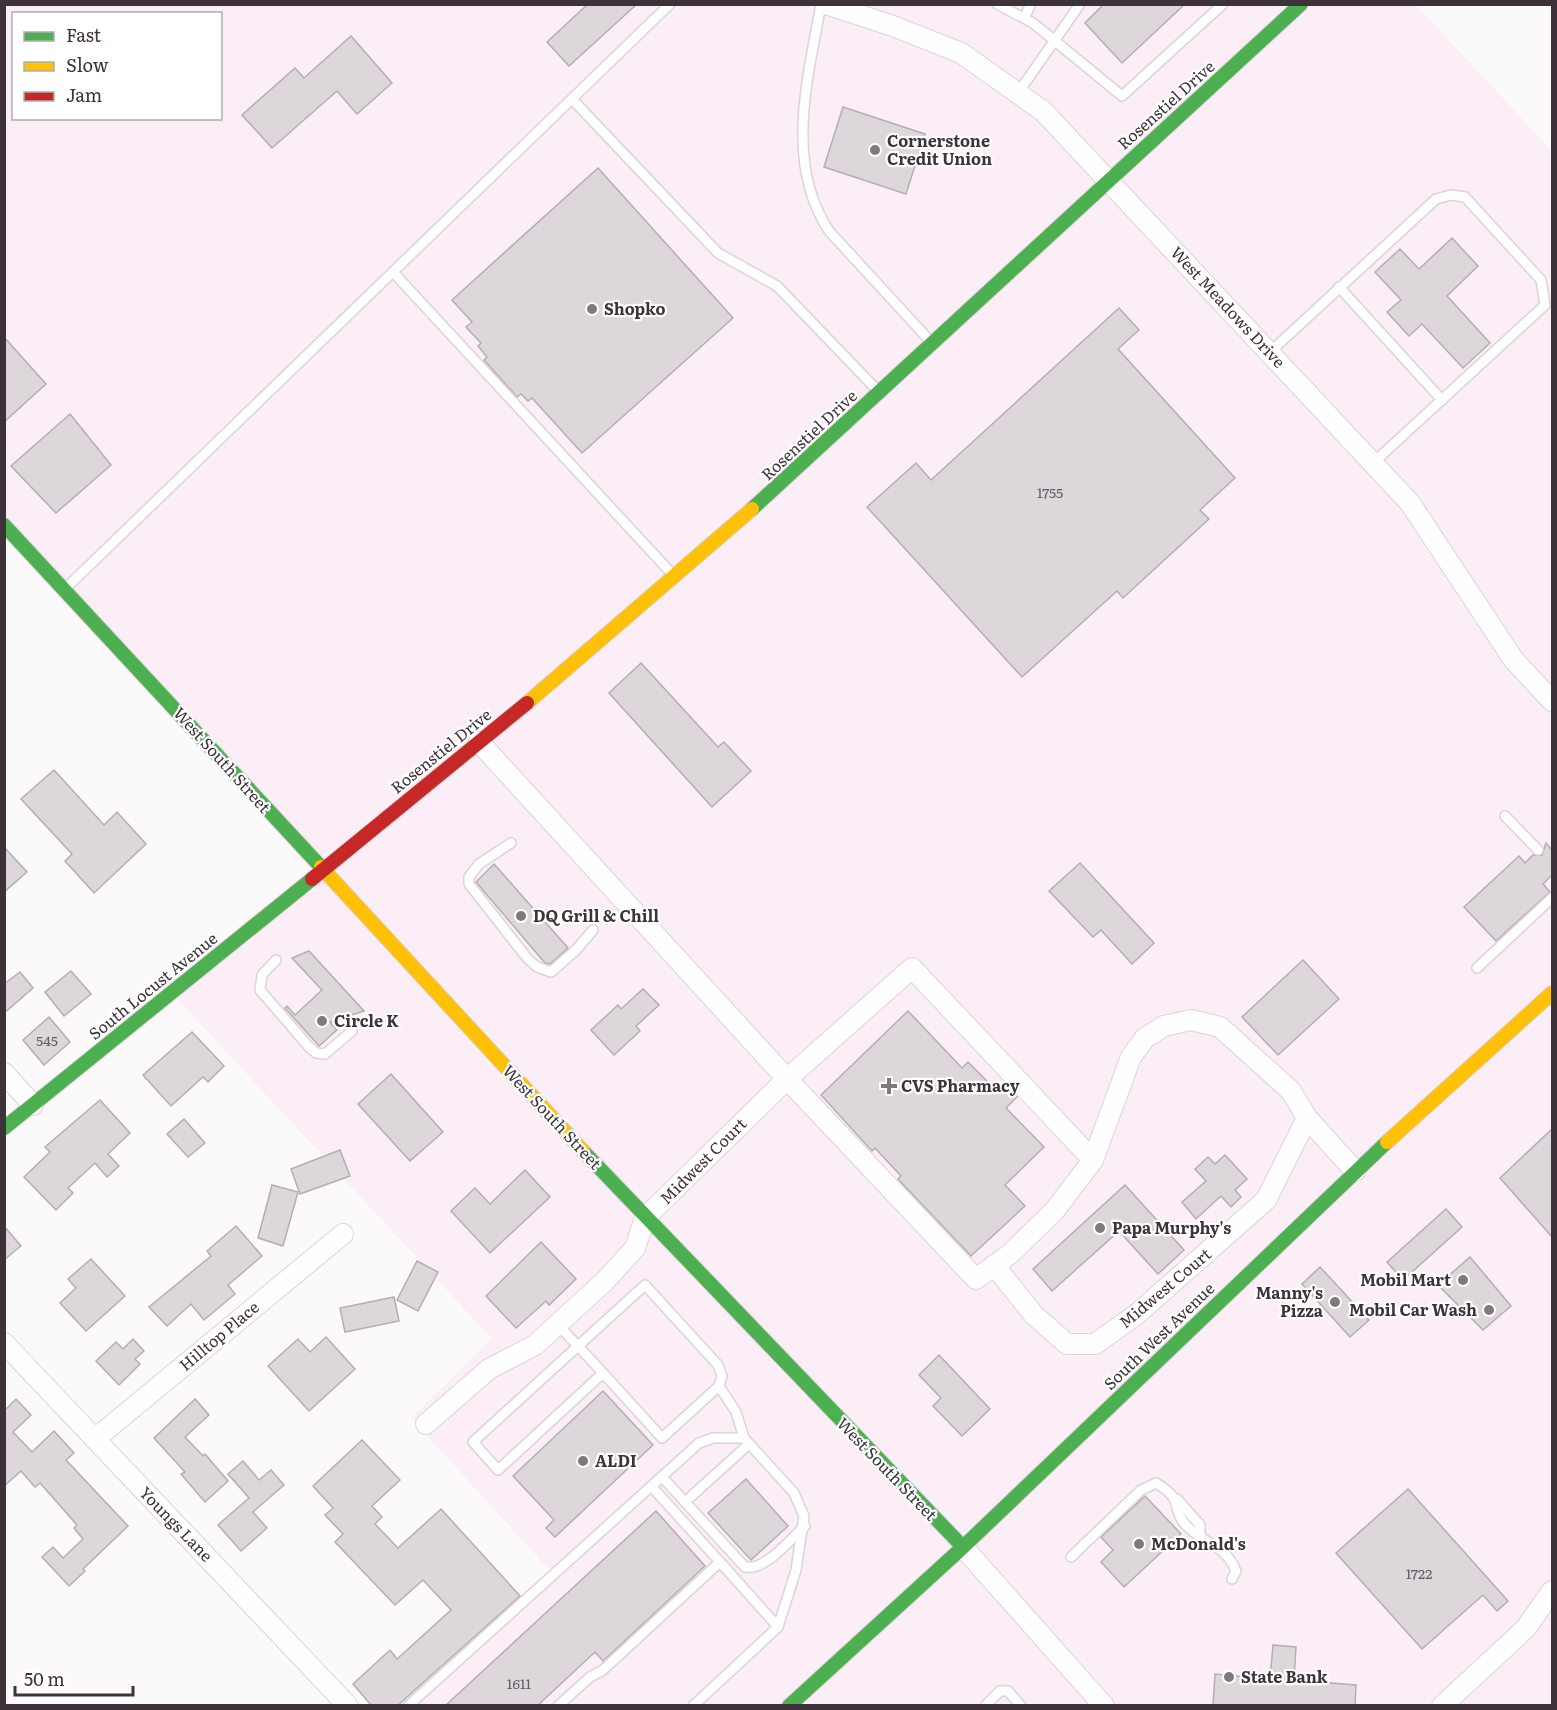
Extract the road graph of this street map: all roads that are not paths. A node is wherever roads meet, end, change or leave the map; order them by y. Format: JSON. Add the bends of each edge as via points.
{"nodes":[{"id":1,"x":670,"y":4,"type":"edge"},
{"id":2,"x":821,"y":4,"type":"edge"},
{"id":3,"x":826,"y":4,"type":"edge"},
{"id":4,"x":997,"y":4,"type":"edge"},
{"id":5,"x":1031,"y":4,"type":"edge"},
{"id":6,"x":1080,"y":4,"type":"edge"},
{"id":7,"x":1223,"y":4,"type":"edge"},
{"id":8,"x":1300,"y":4,"type":"edge"},
{"id":9,"x":1024,"y":18,"type":"junction"},
{"id":10,"x":1053,"y":40,"type":"junction"},
{"id":11,"x":1018,"y":93,"type":"junction"},
{"id":12,"x":572,"y":99,"type":"junction"},
{"id":13,"x":1110,"y":179,"type":"junction"},
{"id":14,"x":393,"y":272,"type":"junction"},
{"id":15,"x":1340,"y":287,"type":"junction"},
{"id":16,"x":933,"y":343,"type":"junction"},
{"id":17,"x":1270,"y":352,"type":"junction"},
{"id":18,"x":879,"y":393,"type":"junction"},
{"id":19,"x":1442,"y":400,"type":"junction"},
{"id":20,"x":1373,"y":463,"type":"junction"},
{"id":21,"x":4,"y":525,"type":"edge"},
{"id":22,"x":674,"y":577,"type":"junction"},
{"id":23,"x":66,"y":588,"type":"junction"},
{"id":24,"x":1552,"y":702,"type":"edge"},
{"id":25,"x":480,"y":742,"type":"junction"},
{"id":26,"x":1505,"y":816,"type":"dead end"},
{"id":27,"x":511,"y":843,"type":"dead end"},
{"id":28,"x":1538,"y":850,"type":"dead end"},
{"id":29,"x":322,"y":870,"type":"junction"},
{"id":30,"x":1552,"y":898,"type":"edge"},
{"id":31,"x":593,"y":930,"type":"dead end"},
{"id":32,"x":276,"y":960,"type":"dead end"},
{"id":33,"x":1477,"y":968,"type":"dead end"},
{"id":34,"x":1552,"y":993,"type":"edge"},
{"id":35,"x":352,"y":1031,"type":"dead end"},
{"id":36,"x":4,"y":1073,"type":"edge"},
{"id":37,"x":787,"y":1079,"type":"junction"},
{"id":38,"x":33,"y":1105,"type":"junction"},
{"id":39,"x":1307,"y":1118,"type":"junction"},
{"id":40,"x":4,"y":1128,"type":"edge"},
{"id":41,"x":1093,"y":1160,"type":"junction"},
{"id":42,"x":1355,"y":1171,"type":"junction"},
{"id":43,"x":645,"y":1218,"type":"junction"},
{"id":44,"x":343,"y":1234,"type":"dead end"},
{"id":45,"x":993,"y":1265,"type":"junction"},
{"id":46,"x":558,"y":1325,"type":"junction"},
{"id":47,"x":4,"y":1343,"type":"edge"},
{"id":48,"x":578,"y":1346,"type":"junction"},
{"id":49,"x":603,"y":1374,"type":"junction"},
{"id":50,"x":719,"y":1386,"type":"junction"},
{"id":51,"x":426,"y":1424,"type":"dead end"},
{"id":52,"x":95,"y":1439,"type":"junction"},
{"id":53,"x":746,"y":1441,"type":"junction"},
{"id":54,"x":662,"y":1477,"type":"junction"},
{"id":55,"x":652,"y":1486,"type":"junction"},
{"id":56,"x":685,"y":1502,"type":"junction"},
{"id":57,"x":804,"y":1526,"type":"junction"},
{"id":58,"x":963,"y":1547,"type":"junction"},
{"id":59,"x":1071,"y":1557,"type":"dead end"},
{"id":60,"x":720,"y":1562,"type":"junction"},
{"id":61,"x":1232,"y":1579,"type":"dead end"},
{"id":62,"x":1552,"y":1591,"type":"edge"},
{"id":63,"x":778,"y":1627,"type":"junction"},
{"id":64,"x":348,"y":1706,"type":"edge"},
{"id":65,"x":408,"y":1706,"type":"edge"},
{"id":66,"x":558,"y":1706,"type":"edge"},
{"id":67,"x":693,"y":1706,"type":"edge"},
{"id":68,"x":789,"y":1706,"type":"edge"},
{"id":69,"x":985,"y":1706,"type":"edge"},
{"id":70,"x":1021,"y":1706,"type":"edge"},
{"id":71,"x":1104,"y":1706,"type":"edge"},
{"id":72,"x":1442,"y":1706,"type":"edge"}],
"edges":[{"from":1,"to":12,"type":"lane"},
{"from":2,"to":16,"type":"lane","via":[[802,116],[808,187],[829,231]]},
{"from":3,"to":11,"type":"street","name":"West Meadows Drive","via":[[961,53]]},
{"from":4,"to":9,"type":"lane"},
{"from":5,"to":9,"type":"lane"},
{"from":6,"to":10,"type":"lane"},
{"from":7,"to":10,"type":"lane","via":[[1122,96]]},
{"from":8,"to":13,"type":"main road","name":"Rosenstiel Drive"},
{"from":9,"to":10,"type":"lane"},
{"from":10,"to":11,"type":"lane"},
{"from":11,"to":13,"type":"street","name":"West Meadows Drive","via":[[1043,111]]},
{"from":12,"to":14,"type":"lane"},
{"from":12,"to":18,"type":"lane","via":[[718,253],[777,286]]},
{"from":13,"to":16,"type":"main road","name":"Rosenstiel Drive"},
{"from":13,"to":17,"type":"street","name":"West Meadows Drive"},
{"from":14,"to":22,"type":"lane"},
{"from":14,"to":23,"type":"lane"},
{"from":15,"to":17,"type":"lane"},
{"from":15,"to":19,"type":"lane"},
{"from":15,"to":19,"type":"lane","via":[[1436,199],[1451,195],[1465,197],[1541,280],[1545,305]]},
{"from":16,"to":18,"type":"main road","name":"Rosenstiel Drive"},
{"from":17,"to":20,"type":"street","name":"West Meadows Drive"},
{"from":18,"to":22,"type":"main road","name":"Rosenstiel Drive"},
{"from":19,"to":20,"type":"lane"},
{"from":20,"to":24,"type":"street","name":"West Meadows Drive","via":[[1410,503],[1513,659]]},
{"from":21,"to":23,"type":"main road","name":"West South Street"},
{"from":22,"to":25,"type":"main road","name":"Rosenstiel Drive"},
{"from":23,"to":29,"type":"main road","name":"West South Street"},
{"from":25,"to":29,"type":"main road","name":"Rosenstiel Drive"},
{"from":25,"to":37,"type":"street"},
{"from":26,"to":28,"type":"lane"},
{"from":27,"to":31,"type":"lane","via":[[478,864],[469,884],[527,958],[537,968],[551,972]]},
{"from":29,"to":38,"type":"main road","name":"South Locust Avenue"},
{"from":29,"to":43,"type":"main road","name":"West South Street"},
{"from":30,"to":33,"type":"lane"},
{"from":32,"to":35,"type":"lane","via":[[262,975],[260,990],[309,1047],[325,1054]]},
{"from":34,"to":42,"type":"main road","name":"South West Avenue"},
{"from":36,"to":38,"type":"street"},
{"from":37,"to":41,"type":"street","name":"Midwest Court","via":[[912,968]]},
{"from":37,"to":43,"type":"street","name":"Midwest Court"},
{"from":37,"to":45,"type":"street","via":[[975,1279]]},
{"from":38,"to":40,"type":"main road","name":"South Locust Avenue"},
{"from":39,"to":41,"type":"street","via":[[1291,1091],[1220,1027],[1191,1020],[1164,1026],[1145,1038],[1131,1058]]},
{"from":39,"to":42,"type":"street"},
{"from":39,"to":45,"type":"street","name":"Midwest Court","via":[[1266,1200],[1144,1308],[1095,1344],[1067,1344],[1034,1315]]},
{"from":41,"to":45,"type":"street","via":[[1055,1210],[1010,1254]]},
{"from":42,"to":58,"type":"main road","name":"South West Avenue"},
{"from":43,"to":46,"type":"street","via":[[635,1248],[622,1265]]},
{"from":43,"to":58,"type":"main road","name":"West South Street"},
{"from":44,"to":52,"type":"street","name":"Hilltop Place"},
{"from":46,"to":48,"type":"lane"},
{"from":46,"to":51,"type":"street","via":[[528,1351],[489,1369]]},
{"from":47,"to":52,"type":"street","name":"Youngs Lane"},
{"from":48,"to":49,"type":"lane"},
{"from":48,"to":49,"type":"lane","via":[[473,1442],[498,1470]]},
{"from":48,"to":50,"type":"lane","via":[[645,1285],[718,1365],[722,1376]]},
{"from":49,"to":50,"type":"lane","via":[[662,1438]]},
{"from":50,"to":53,"type":"lane","via":[[736,1412]]},
{"from":52,"to":64,"type":"street","name":"Youngs Lane"},
{"from":53,"to":54,"type":"lane","via":[[704,1441]]},
{"from":53,"to":56,"type":"lane"},
{"from":53,"to":57,"type":"lane","via":[[794,1493],[802,1508]]},
{"from":54,"to":55,"type":"lane"},
{"from":54,"to":56,"type":"lane"},
{"from":55,"to":60,"type":"lane"},
{"from":55,"to":65,"type":"lane"},
{"from":56,"to":57,"type":"lane","via":[[748,1568],[761,1564]]},
{"from":57,"to":63,"type":"lane","via":[[794,1578]]},
{"from":58,"to":68,"type":"main road","name":"South West Avenue"},
{"from":58,"to":71,"type":"street","name":"West South Street"},
{"from":59,"to":61,"type":"lane","via":[[1141,1490],[1156,1484],[1175,1497],[1184,1524],[1218,1546],[1232,1562],[1236,1571]]},
{"from":60,"to":63,"type":"lane"},
{"from":60,"to":66,"type":"lane"},
{"from":62,"to":72,"type":"street","via":[[1526,1628]]},
{"from":63,"to":67,"type":"lane"},
{"from":69,"to":70,"type":"lane","via":[[1000,1691],[1008,1691]]}]}
